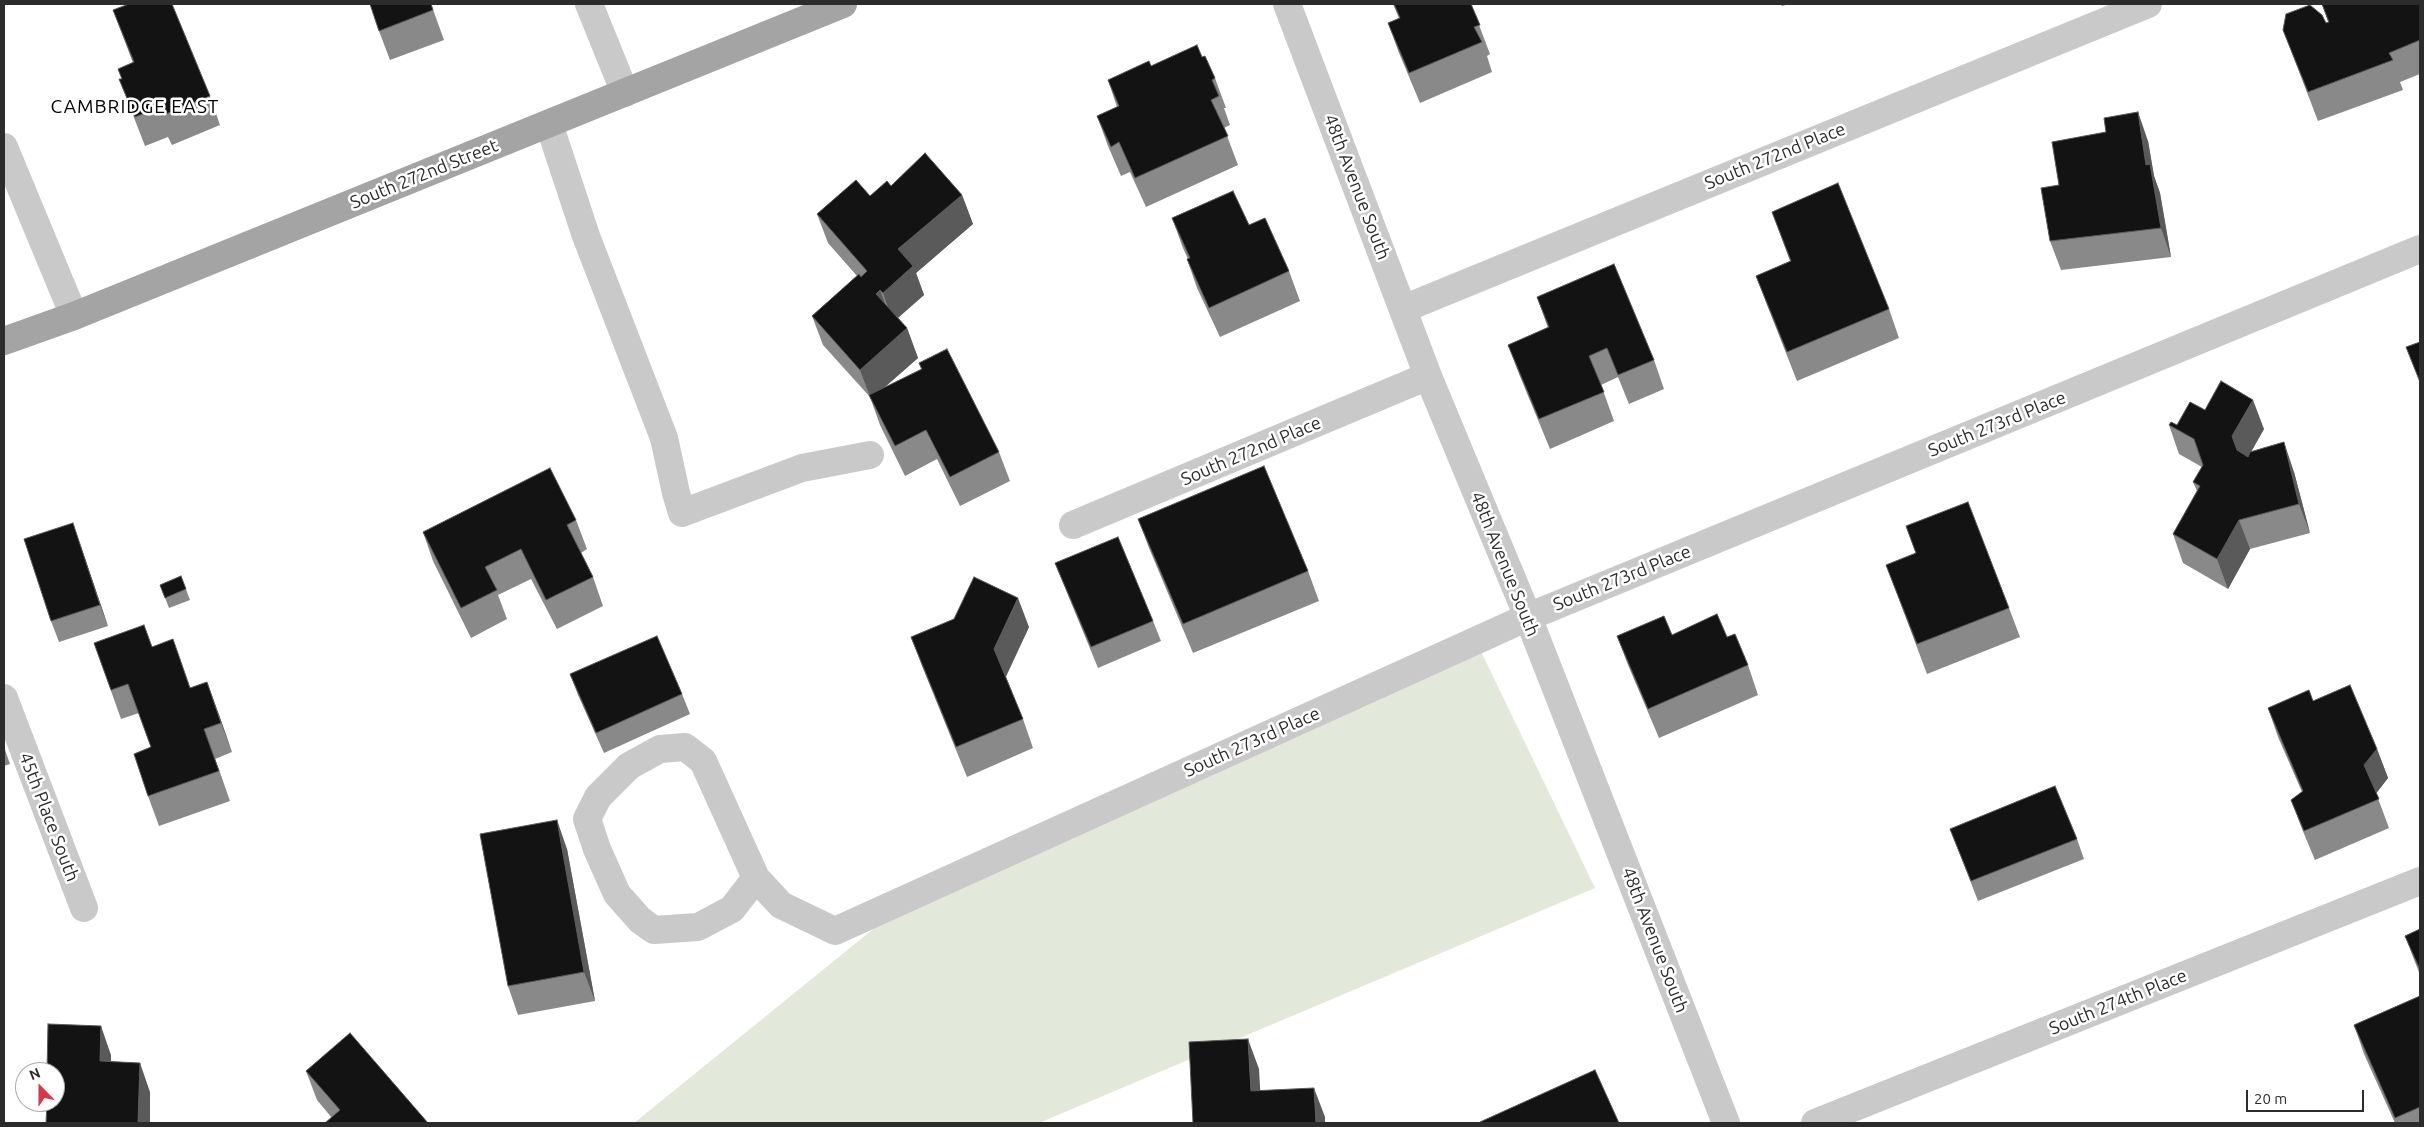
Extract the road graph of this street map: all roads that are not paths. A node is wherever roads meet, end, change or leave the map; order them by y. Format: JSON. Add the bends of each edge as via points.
{"nodes":[{"id":1,"x":589,"y":4,"type":"edge"},
{"id":2,"x":843,"y":4,"type":"edge"},
{"id":3,"x":1287,"y":4,"type":"edge"},
{"id":4,"x":2148,"y":4,"type":"edge"},
{"id":5,"x":625,"y":93,"type":"junction"},
{"id":6,"x":548,"y":124,"type":"junction"},
{"id":7,"x":4,"y":147,"type":"edge"},
{"id":8,"x":2420,"y":249,"type":"edge"},
{"id":9,"x":1403,"y":308,"type":"junction"},
{"id":10,"x":74,"y":316,"type":"junction"},
{"id":11,"x":4,"y":341,"type":"edge"},
{"id":12,"x":1428,"y":376,"type":"junction"},
{"id":13,"x":870,"y":455,"type":"dead end"},
{"id":14,"x":1073,"y":525,"type":"dead end"},
{"id":15,"x":1528,"y":617,"type":"junction"},
{"id":16,"x":4,"y":698,"type":"edge"},
{"id":17,"x":756,"y":878,"type":"junction"},
{"id":18,"x":2420,"y":881,"type":"edge"},
{"id":19,"x":84,"y":908,"type":"dead end"},
{"id":20,"x":1726,"y":1123,"type":"edge"},
{"id":21,"x":1815,"y":1123,"type":"edge"}],
"edges":[{"from":1,"to":5,"type":"street"},
{"from":2,"to":5,"type":"main road","name":"South 272nd Street"},
{"from":3,"to":9,"type":"street","name":"48th Avenue South"},
{"from":4,"to":9,"type":"street","name":"South 272nd Place"},
{"from":5,"to":6,"type":"main road","name":"South 272nd Street"},
{"from":6,"to":10,"type":"main road","name":"South 272nd Street"},
{"from":6,"to":13,"type":"street","via":[[586,236],[664,438],[682,513],[802,468]]},
{"from":7,"to":10,"type":"street"},
{"from":8,"to":15,"type":"street","name":"South 273rd Place"},
{"from":9,"to":12,"type":"street","name":"48th Avenue South"},
{"from":10,"to":11,"type":"main road","name":"South 272nd Street"},
{"from":12,"to":14,"type":"street","name":"South 272nd Place"},
{"from":12,"to":15,"type":"street","name":"48th Avenue South"},
{"from":15,"to":17,"type":"street","name":"South 273rd Place","via":[[835,931],[781,905]]},
{"from":15,"to":20,"type":"street","name":"48th Avenue South"},
{"from":16,"to":19,"type":"street","name":"45th Place South"},
{"from":17,"to":17,"type":"street","via":[[703,761],[685,747],[660,749],[629,766],[598,797],[587,820],[617,894],[640,920],[654,930],[698,927],[732,909]]},
{"from":18,"to":21,"type":"street","name":"South 274th Place"}]}
